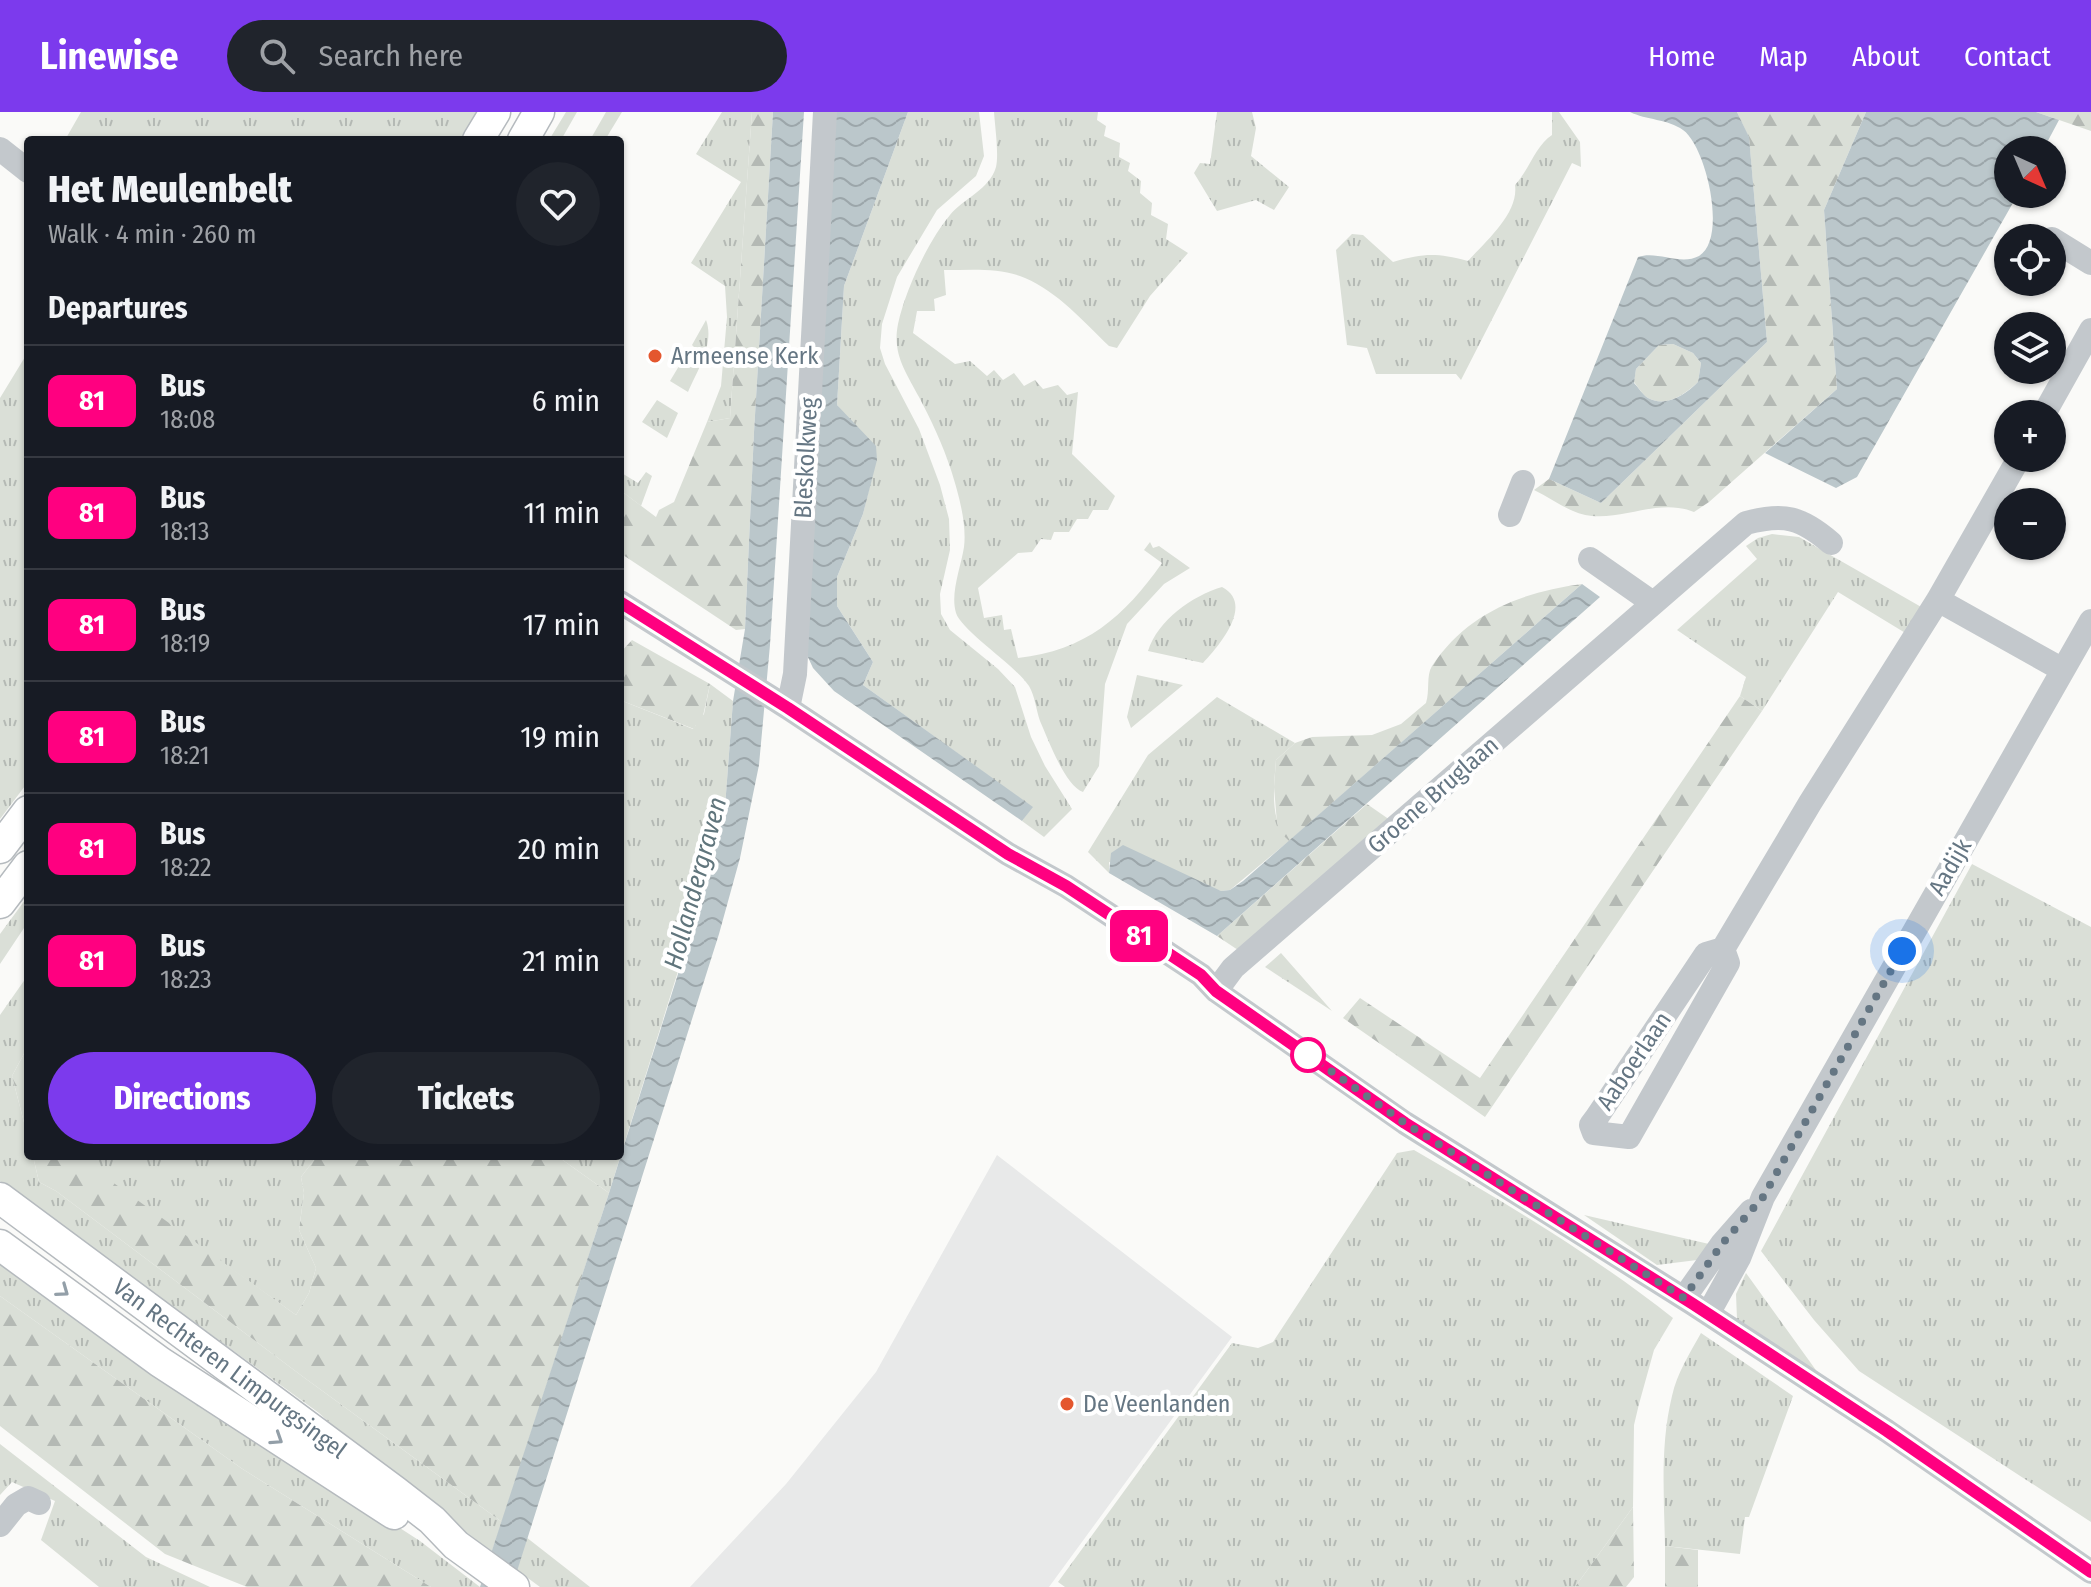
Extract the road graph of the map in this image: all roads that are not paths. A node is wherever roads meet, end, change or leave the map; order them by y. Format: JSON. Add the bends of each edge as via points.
{"nodes":[{"id":1,"x":495,"y":112,"type":"edge"},
{"id":2,"x":539,"y":112,"type":"edge"},
{"id":3,"x":825,"y":112,"type":"edge"},
{"id":4,"x":480,"y":136,"type":"edge"},
{"id":5,"x":525,"y":136,"type":"edge"},
{"id":6,"x":0,"y":149,"type":"edge"},
{"id":7,"x":24,"y":168,"type":"edge"},
{"id":8,"x":2066,"y":248,"type":"edge"},
{"id":9,"x":2091,"y":263,"type":"edge"},
{"id":10,"x":2091,"y":330,"type":"edge"},
{"id":11,"x":2052,"y":400,"type":"edge"},
{"id":12,"x":2011,"y":472,"type":"edge"},
{"id":13,"x":1523,"y":482,"type":"dead end"},
{"id":14,"x":1510,"y":515,"type":"dead end"},
{"id":15,"x":1831,"y":543,"type":"dead end"},
{"id":16,"x":1590,"y":559,"type":"dead end"},
{"id":17,"x":1938,"y":600,"type":"junction"},
{"id":18,"x":1653,"y":603,"type":"junction"},
{"id":19,"x":624,"y":605,"type":"edge"},
{"id":20,"x":2091,"y":621,"type":"edge"},
{"id":21,"x":2063,"y":670,"type":"junction"},
{"id":22,"x":778,"y":702,"type":"junction"},
{"id":23,"x":24,"y":816,"type":"edge"},
{"id":24,"x":0,"y":848,"type":"edge"},
{"id":25,"x":24,"y":871,"type":"edge"},
{"id":26,"x":0,"y":903,"type":"edge"},
{"id":27,"x":1723,"y":949,"type":"junction"},
{"id":28,"x":1216,"y":991,"type":"junction"},
{"id":29,"x":0,"y":1198,"type":"edge"},
{"id":30,"x":0,"y":1245,"type":"edge"},
{"id":31,"x":1695,"y":1305,"type":"junction"},
{"id":32,"x":39,"y":1503,"type":"dead end"},
{"id":33,"x":0,"y":1525,"type":"edge"},
{"id":34,"x":467,"y":1553,"type":"junction"},
{"id":35,"x":2091,"y":1572,"type":"edge"},
{"id":36,"x":514,"y":1587,"type":"edge"}],
"edges":[{"from":1,"to":4,"type":"main road"},
{"from":2,"to":5,"type":"main road"},
{"from":3,"to":22,"type":"street","name":"Bleskolkweg","via":[[795,674]]},
{"from":6,"to":7,"type":"street"},
{"from":8,"to":9,"type":"street"},
{"from":10,"to":11,"type":"street"},
{"from":12,"to":17,"type":"street","name":"Aaboerlaan"},
{"from":13,"to":14,"type":"street"},
{"from":15,"to":18,"type":"street","name":"Groene Bruglaan","via":[[1792,518],[1746,523]]},
{"from":16,"to":18,"type":"street"},
{"from":17,"to":21,"type":"street"},
{"from":17,"to":27,"type":"street","name":"Aaboerlaan"},
{"from":18,"to":28,"type":"street","name":"Groene Bruglaan","via":[[1233,968]]},
{"from":19,"to":22,"type":"street"},
{"from":20,"to":21,"type":"street","name":"Aadijk"},
{"from":21,"to":31,"type":"street","name":"Aadijk","via":[[1763,1197],[1722,1244]]},
{"from":22,"to":28,"type":"street","via":[[1201,975]]},
{"from":23,"to":24,"type":"main road"},
{"from":25,"to":26,"type":"main road"},
{"from":27,"to":27,"type":"street","name":"Aaboerlaan","via":[[1728,963],[1629,1137],[1594,1133],[1591,1125],[1706,954]]},
{"from":28,"to":31,"type":"street","via":[[1405,1123]]},
{"from":29,"to":34,"type":"main road","name":"Van Rechteren Limpurgsingel","via":[[396,1492]]},
{"from":30,"to":34,"type":"main road","name":"Van Rechteren Limpurgsingel","one_way":true,"via":[[230,1409],[425,1534]]},
{"from":31,"to":35,"type":"street"},
{"from":32,"to":33,"type":"street","via":[[28,1498]]},
{"from":34,"to":36,"type":"main road","name":"Van Rechteren Limpurgsingel"}]}
